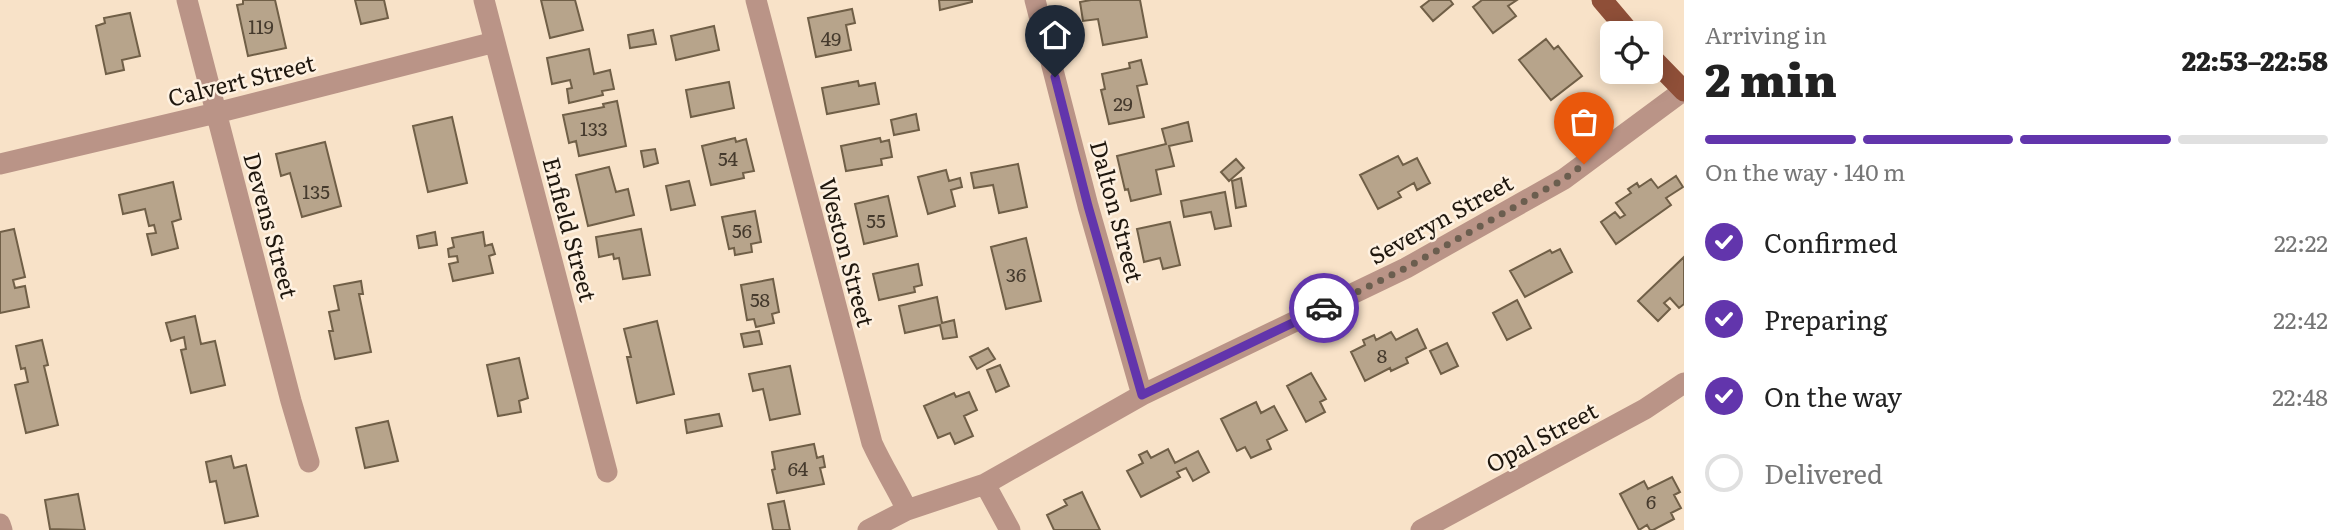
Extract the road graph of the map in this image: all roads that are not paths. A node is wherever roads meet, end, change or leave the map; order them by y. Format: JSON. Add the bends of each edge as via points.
{"nodes":[{"id":1,"x":187,"y":0,"type":"edge"},
{"id":2,"x":484,"y":0,"type":"edge"},
{"id":3,"x":757,"y":0,"type":"edge"},
{"id":4,"x":1035,"y":0,"type":"edge"},
{"id":5,"x":1602,"y":0,"type":"edge"},
{"id":6,"x":1620,"y":21,"type":"edge"},
{"id":7,"x":495,"y":42,"type":"junction"},
{"id":8,"x":1663,"y":69,"type":"edge"},
{"id":9,"x":1684,"y":91,"type":"edge"},
{"id":10,"x":216,"y":113,"type":"junction"},
{"id":11,"x":0,"y":164,"type":"edge"},
{"id":12,"x":1684,"y":383,"type":"edge"},
{"id":13,"x":1142,"y":395,"type":"junction"},
{"id":14,"x":309,"y":462,"type":"dead end"},
{"id":15,"x":607,"y":472,"type":"dead end"},
{"id":16,"x":985,"y":484,"type":"junction"},
{"id":17,"x":907,"y":510,"type":"junction"},
{"id":18,"x":0,"y":524,"type":"edge"},
{"id":19,"x":2,"y":530,"type":"edge"},
{"id":20,"x":868,"y":530,"type":"edge"},
{"id":21,"x":1010,"y":530,"type":"edge"},
{"id":22,"x":1420,"y":530,"type":"edge"}],
"edges":[{"from":1,"to":10,"type":"street","name":"Devens Street"},
{"from":2,"to":7,"type":"street","name":"Enfield Street"},
{"from":3,"to":17,"type":"street","name":"Weston Street","via":[[872,443]]},
{"from":4,"to":13,"type":"street","name":"Dalton Street"},
{"from":5,"to":6,"type":"main road"},
{"from":7,"to":10,"type":"street","name":"Calvert Street"},
{"from":7,"to":15,"type":"street","name":"Enfield Street"},
{"from":8,"to":9,"type":"main road"},
{"from":9,"to":13,"type":"street","name":"Severyn Street","via":[[1564,179],[1406,268]]},
{"from":10,"to":11,"type":"street","name":"Calvert Street"},
{"from":10,"to":14,"type":"street","name":"Devens Street"},
{"from":12,"to":22,"type":"street","name":"Opal Street","via":[[1645,409]]},
{"from":13,"to":16,"type":"street","name":"Severyn Street"},
{"from":16,"to":17,"type":"street","name":"Severyn Street"},
{"from":16,"to":21,"type":"street"},
{"from":17,"to":20,"type":"street","name":"Severyn Street"},
{"from":18,"to":19,"type":"street"}]}
